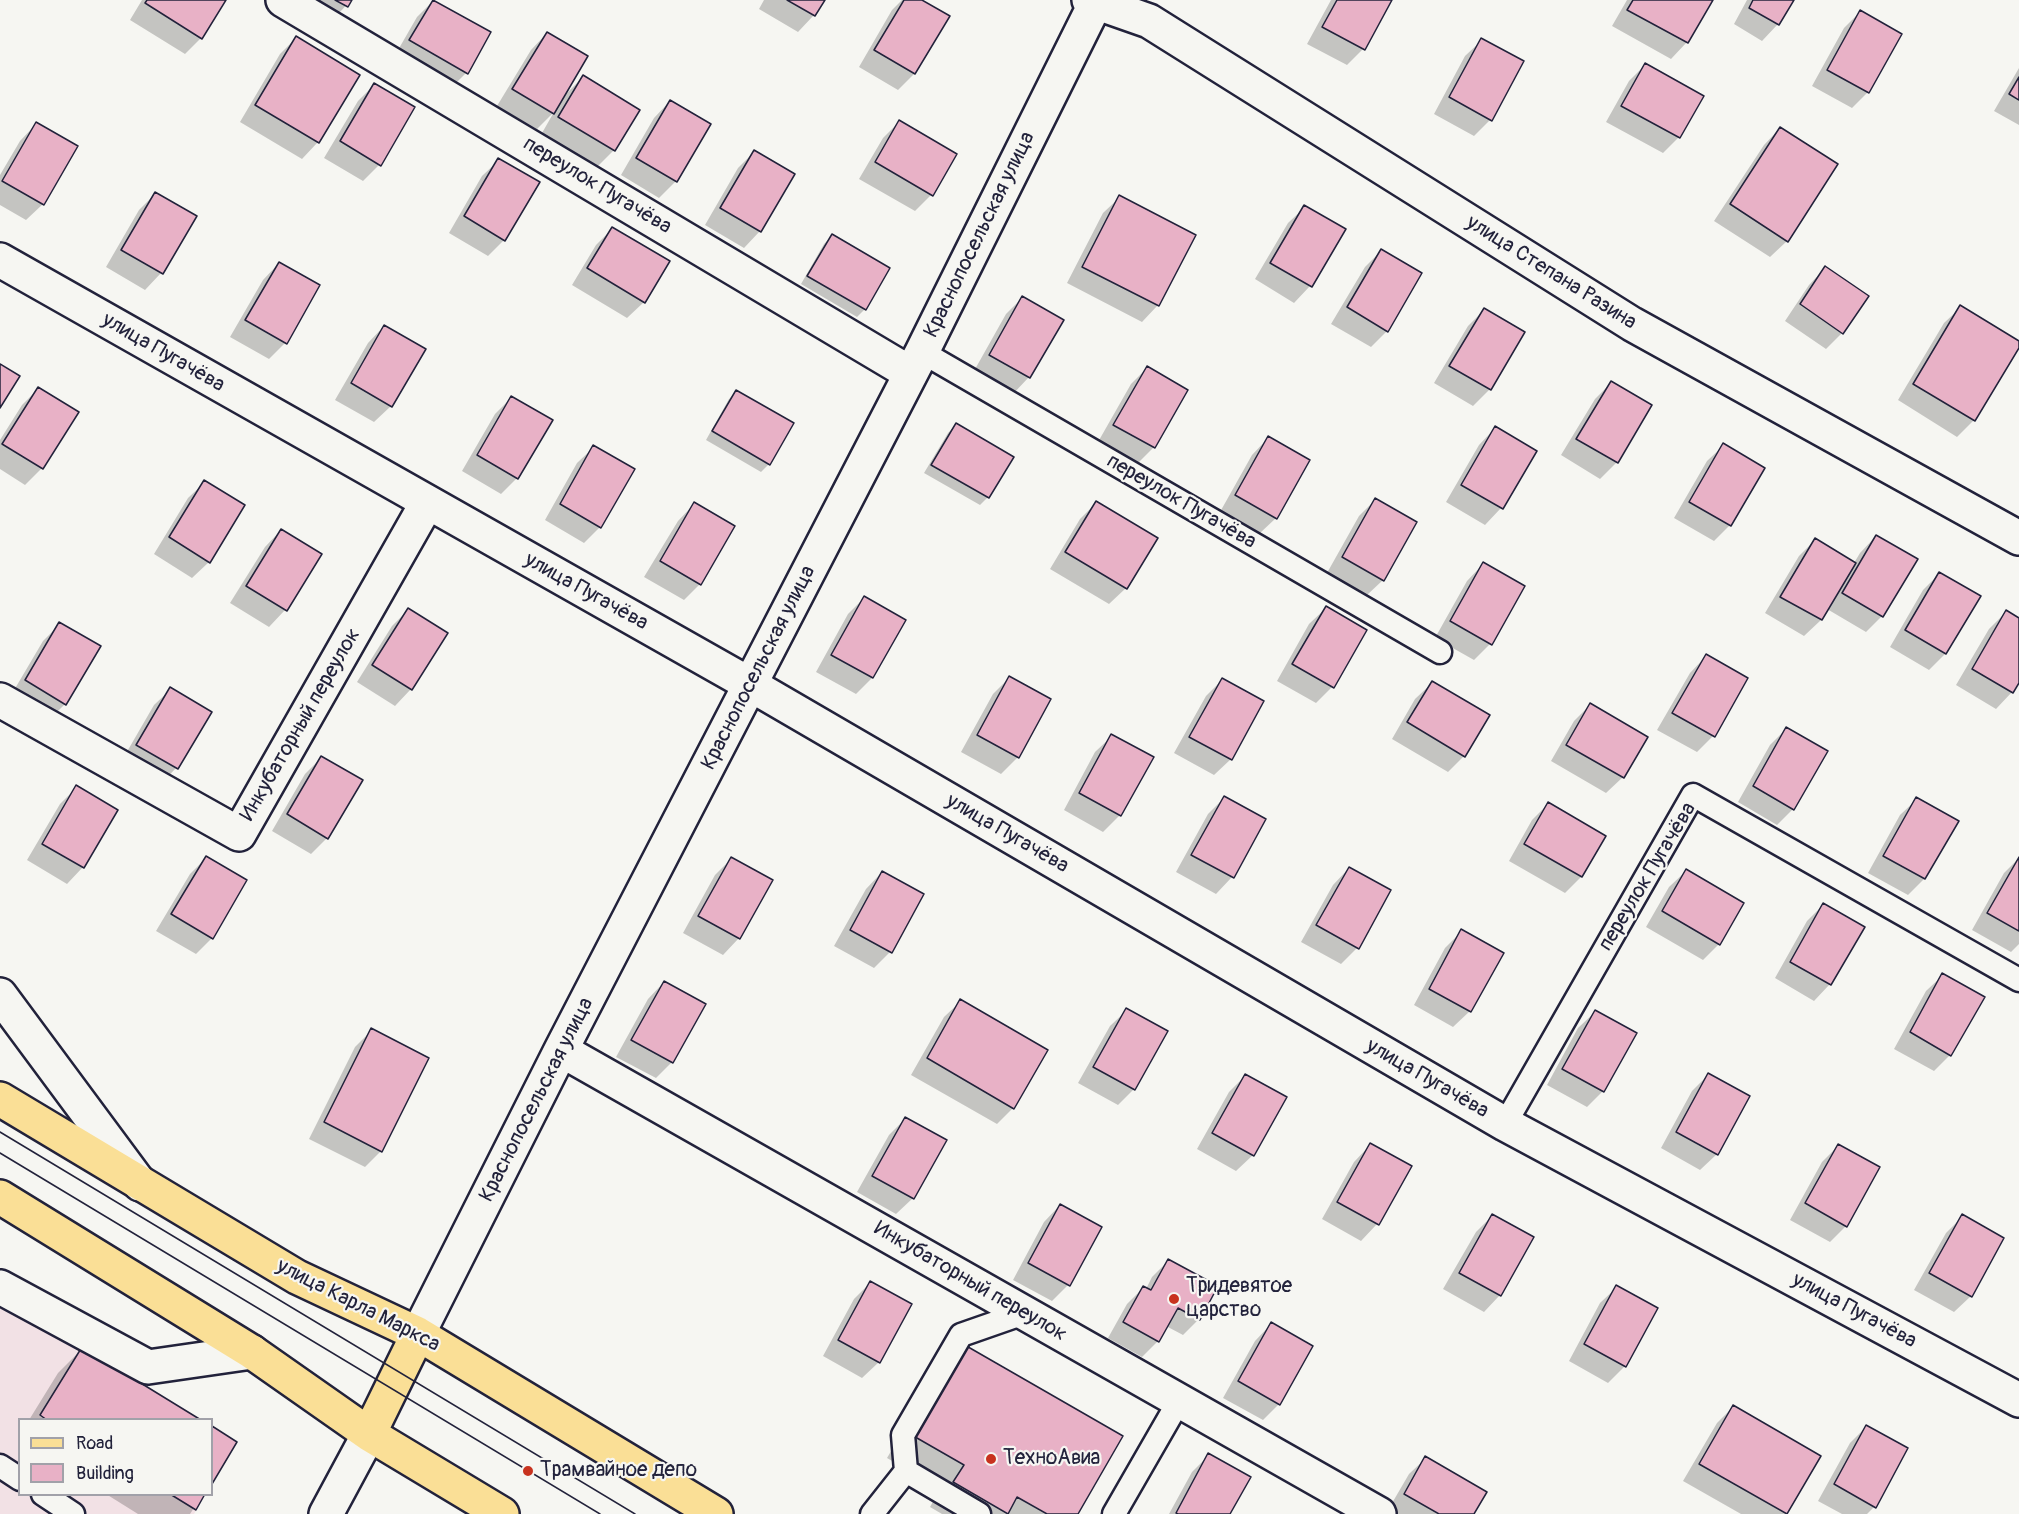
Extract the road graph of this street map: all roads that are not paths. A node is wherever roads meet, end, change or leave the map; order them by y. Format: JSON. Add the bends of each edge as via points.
{"nodes":[{"id":1,"x":283,"y":0,"type":"edge"},
{"id":2,"x":1094,"y":1,"type":"edge"},
{"id":3,"x":0,"y":260,"type":"edge"},
{"id":4,"x":916,"y":362,"type":"junction"},
{"id":5,"x":427,"y":503,"type":"junction"},
{"id":6,"x":2019,"y":538,"type":"edge"},
{"id":7,"x":1440,"y":652,"type":"dead end"},
{"id":8,"x":751,"y":685,"type":"junction"},
{"id":9,"x":0,"y":700,"type":"edge"},
{"id":10,"x":2019,"y":980,"type":"edge"},
{"id":11,"x":0,"y":995,"type":"edge"},
{"id":12,"x":561,"y":1050,"type":"junction"},
{"id":13,"x":0,"y":1100,"type":"edge"},
{"id":14,"x":1505,"y":1124,"type":"junction"},
{"id":15,"x":140,"y":1184,"type":"junction"},
{"id":16,"x":0,"y":1197,"type":"edge"},
{"id":17,"x":0,"y":1287,"type":"edge"},
{"id":18,"x":1024,"y":1313,"type":"junction"},
{"id":19,"x":418,"y":1334,"type":"junction"},
{"id":20,"x":252,"y":1352,"type":"junction"},
{"id":21,"x":2019,"y":1400,"type":"edge"},
{"id":22,"x":1179,"y":1401,"type":"junction"},
{"id":23,"x":369,"y":1434,"type":"junction"},
{"id":24,"x":0,"y":1466,"type":"edge"},
{"id":25,"x":906,"y":1471,"type":"junction"},
{"id":26,"x":18,"y":1478,"type":"edge"},
{"id":27,"x":46,"y":1496,"type":"edge"},
{"id":28,"x":73,"y":1514,"type":"edge"},
{"id":29,"x":326,"y":1514,"type":"edge"},
{"id":30,"x":502,"y":1514,"type":"edge"},
{"id":31,"x":716,"y":1514,"type":"edge"},
{"id":32,"x":872,"y":1514,"type":"edge"},
{"id":33,"x":979,"y":1514,"type":"edge"},
{"id":34,"x":1114,"y":1514,"type":"edge"},
{"id":35,"x":1379,"y":1514,"type":"edge"}],
"edges":[{"from":1,"to":4,"type":"street","name":"переулок Пугачёва"},
{"from":2,"to":4,"type":"street","name":"Краснопосельская улица"},
{"from":2,"to":6,"type":"street","name":"улица Степана Разина","via":[[1149,21],[1632,324]]},
{"from":3,"to":5,"type":"street","name":"улица Пугачёва"},
{"from":4,"to":7,"type":"lane","name":"переулок Пугачёва"},
{"from":4,"to":8,"type":"street","name":"Краснопосельская улица"},
{"from":5,"to":8,"type":"street","name":"улица Пугачёва"},
{"from":5,"to":9,"type":"street","name":"Инкубаторный переулок","via":[[239,834]]},
{"from":8,"to":12,"type":"street","name":"Краснопосельская улица"},
{"from":8,"to":14,"type":"street","name":"улица Пугачёва"},
{"from":10,"to":14,"type":"lane","name":"переулок Пугачёва","via":[[1693,795]]},
{"from":11,"to":15,"type":"street"},
{"from":12,"to":18,"type":"street","name":"Инкубаторный переулок"},
{"from":12,"to":19,"type":"street","name":"Краснопосельская улица"},
{"from":13,"to":15,"type":"main road","name":"улица Карла Маркса"},
{"from":14,"to":21,"type":"street","name":"улица Пугачёва"},
{"from":15,"to":19,"type":"main road","name":"улица Карла Маркса","via":[[297,1277]]},
{"from":16,"to":20,"type":"main road"},
{"from":17,"to":20,"type":"street","via":[[148,1367]]},
{"from":18,"to":22,"type":"street","name":"Инкубаторный переулок"},
{"from":18,"to":25,"type":"lane","via":[[961,1335],[903,1435]]},
{"from":19,"to":23,"type":"main road"},
{"from":19,"to":31,"type":"main road","name":"улица Карла Маркса"},
{"from":20,"to":23,"type":"main road"},
{"from":22,"to":34,"type":"lane"},
{"from":22,"to":35,"type":"street","name":"Инкубаторный переулок"},
{"from":23,"to":29,"type":"street"},
{"from":23,"to":30,"type":"main road"},
{"from":24,"to":26,"type":"lane"},
{"from":25,"to":32,"type":"lane"},
{"from":25,"to":33,"type":"lane"},
{"from":27,"to":28,"type":"lane"}]}
